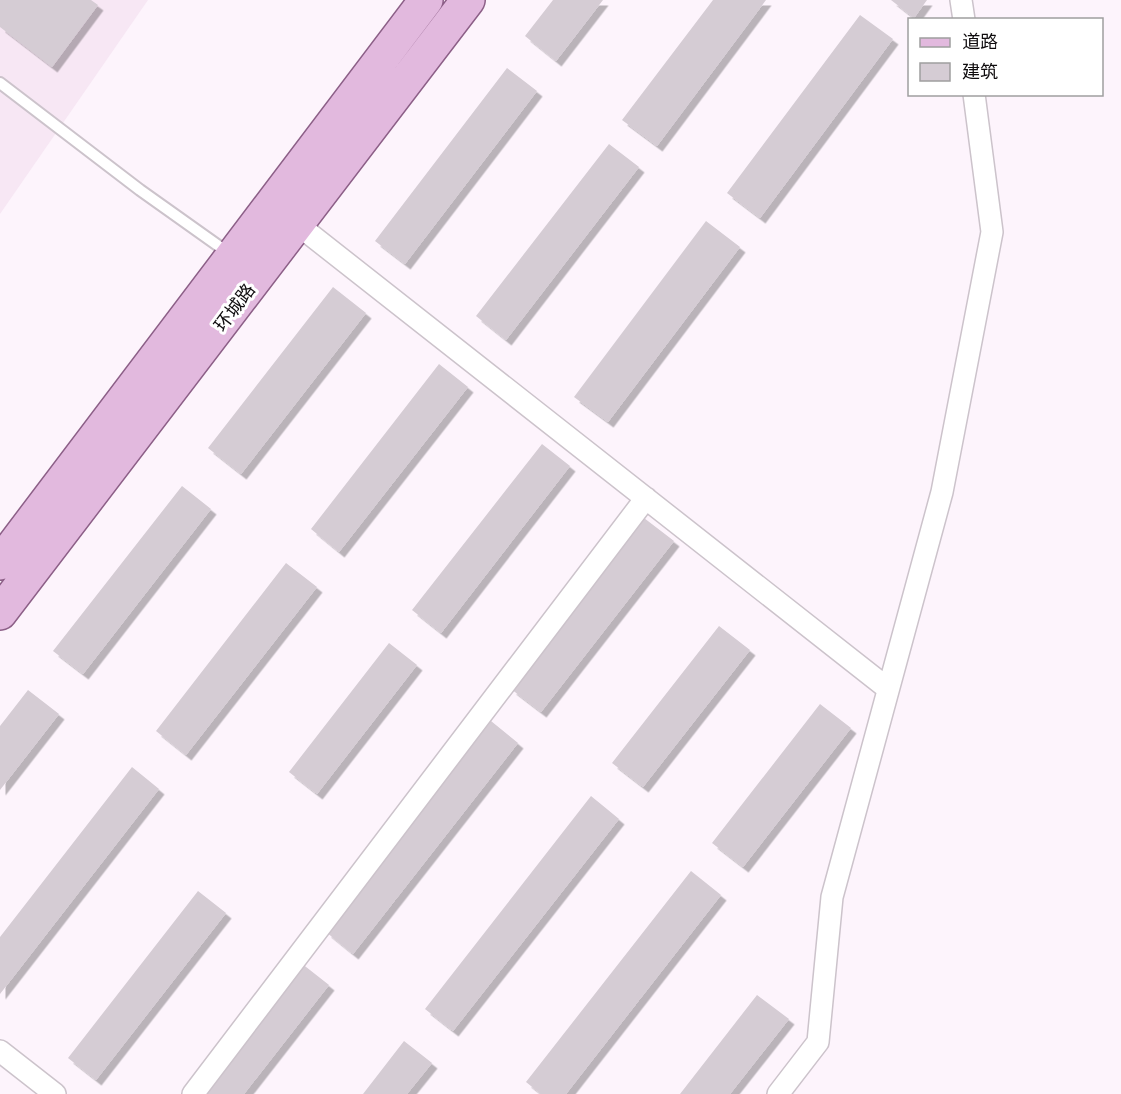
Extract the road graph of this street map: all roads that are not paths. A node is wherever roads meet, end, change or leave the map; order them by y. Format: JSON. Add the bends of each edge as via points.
{"nodes":[{"id":1,"x":426,"y":0,"type":"edge"},
{"id":2,"x":468,"y":0,"type":"edge"},
{"id":3,"x":962,"y":0,"type":"edge"},
{"id":4,"x":964,"y":18,"type":"edge"},
{"id":5,"x":0,"y":82,"type":"edge"},
{"id":6,"x":974,"y":96,"type":"edge"},
{"id":7,"x":297,"y":224,"type":"junction"},
{"id":8,"x":232,"y":256,"type":"junction"},
{"id":9,"x":646,"y":498,"type":"junction"},
{"id":10,"x":0,"y":562,"type":"edge"},
{"id":11,"x":0,"y":613,"type":"edge"},
{"id":12,"x":887,"y":688,"type":"junction"},
{"id":13,"x":0,"y":1051,"type":"edge"},
{"id":14,"x":55,"y":1094,"type":"edge"},
{"id":15,"x":193,"y":1094,"type":"edge"},
{"id":16,"x":778,"y":1094,"type":"edge"}],
"edges":[{"from":1,"to":8,"type":"main road"},
{"from":2,"to":7,"type":"main road","name":"环城路"},
{"from":3,"to":4,"type":"street"},
{"from":5,"to":8,"type":"lane"},
{"from":6,"to":12,"type":"street","via":[[992,232],[942,492]]},
{"from":7,"to":9,"type":"street"},
{"from":7,"to":11,"type":"main road","name":"环城路"},
{"from":8,"to":10,"type":"main road"},
{"from":9,"to":12,"type":"street"},
{"from":9,"to":15,"type":"street"},
{"from":12,"to":16,"type":"street","via":[[832,897],[818,1041]]},
{"from":13,"to":14,"type":"street"}]}
